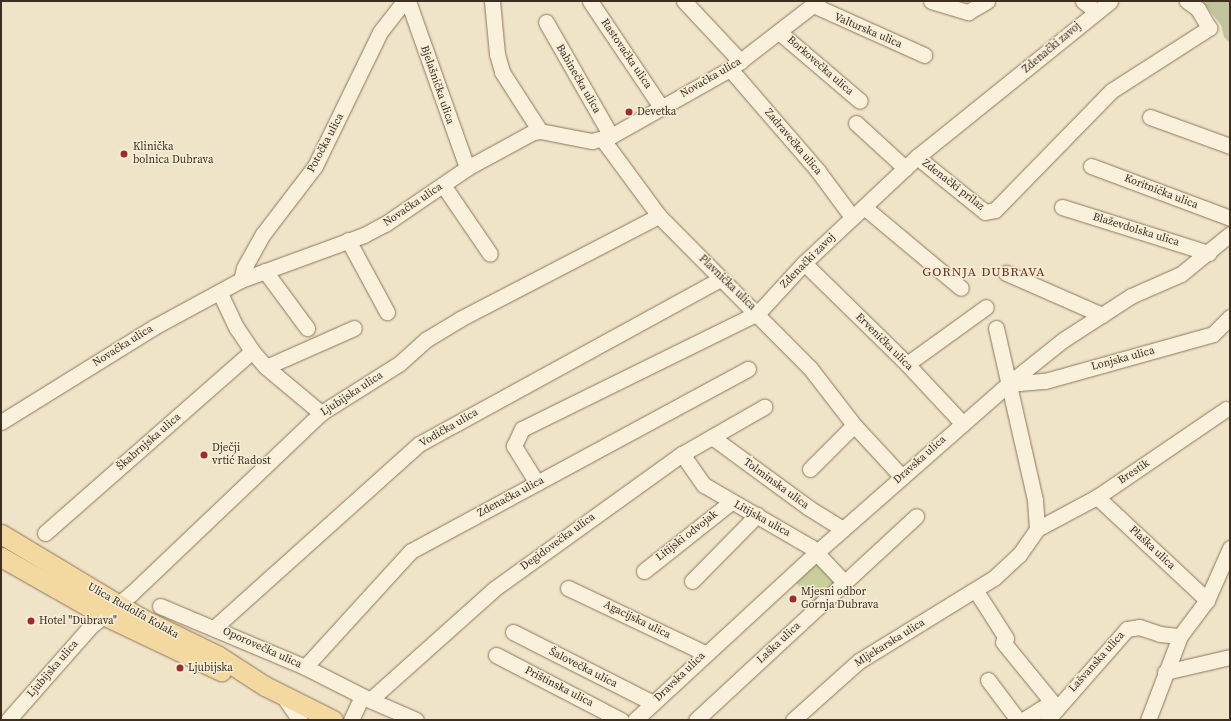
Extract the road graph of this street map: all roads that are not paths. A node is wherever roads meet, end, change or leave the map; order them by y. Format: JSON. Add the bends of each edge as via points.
{"nodes":[{"id":1,"x":404,"y":1,"type":"edge"},
{"id":2,"x":408,"y":1,"type":"edge"},
{"id":3,"x":492,"y":1,"type":"edge"},
{"id":4,"x":590,"y":1,"type":"edge"},
{"id":5,"x":684,"y":1,"type":"edge"},
{"id":6,"x":931,"y":1,"type":"edge"},
{"id":7,"x":987,"y":1,"type":"edge"},
{"id":8,"x":1083,"y":1,"type":"edge"},
{"id":9,"x":1110,"y":1,"type":"edge"},
{"id":10,"x":1188,"y":1,"type":"edge"},
{"id":11,"x":811,"y":4,"type":"edge"},
{"id":12,"x":1096,"y":11,"type":"junction"},
{"id":13,"x":546,"y":22,"type":"dead end"},
{"id":14,"x":779,"y":32,"type":"junction"},
{"id":15,"x":924,"y":55,"type":"dead end"},
{"id":16,"x":736,"y":65,"type":"junction"},
{"id":17,"x":860,"y":101,"type":"dead end"},
{"id":18,"x":661,"y":107,"type":"junction"},
{"id":19,"x":1150,"y":117,"type":"dead end"},
{"id":20,"x":856,"y":123,"type":"dead end"},
{"id":21,"x":540,"y":131,"type":"junction"},
{"id":22,"x":607,"y":138,"type":"junction"},
{"id":23,"x":1230,"y":146,"type":"edge"},
{"id":24,"x":917,"y":157,"type":"junction"},
{"id":25,"x":1091,"y":166,"type":"dead end"},
{"id":26,"x":467,"y":168,"type":"junction"},
{"id":27,"x":906,"y":168,"type":"junction"},
{"id":28,"x":443,"y":185,"type":"junction"},
{"id":29,"x":864,"y":207,"type":"junction"},
{"id":30,"x":1062,"y":207,"type":"dead end"},
{"id":31,"x":659,"y":216,"type":"junction"},
{"id":32,"x":852,"y":217,"type":"junction"},
{"id":33,"x":1230,"y":218,"type":"edge"},
{"id":34,"x":1230,"y":234,"type":"edge"},
{"id":35,"x":348,"y":240,"type":"junction"},
{"id":36,"x":1209,"y":253,"type":"junction"},
{"id":37,"x":490,"y":254,"type":"dead end"},
{"id":38,"x":804,"y":263,"type":"junction"},
{"id":39,"x":265,"y":271,"type":"junction"},
{"id":40,"x":1006,"y":273,"type":"dead end"},
{"id":41,"x":720,"y":279,"type":"junction"},
{"id":42,"x":241,"y":280,"type":"junction"},
{"id":43,"x":961,"y":288,"type":"dead end"},
{"id":44,"x":220,"y":293,"type":"junction"},
{"id":45,"x":986,"y":307,"type":"dead end"},
{"id":46,"x":387,"y":312,"type":"dead end"},
{"id":47,"x":758,"y":313,"type":"junction"},
{"id":48,"x":1102,"y":315,"type":"junction"},
{"id":49,"x":1230,"y":317,"type":"edge"},
{"id":50,"x":307,"y":328,"type":"dead end"},
{"id":51,"x":354,"y":328,"type":"dead end"},
{"id":52,"x":996,"y":328,"type":"dead end"},
{"id":53,"x":252,"y":351,"type":"junction"},
{"id":54,"x":907,"y":364,"type":"junction"},
{"id":55,"x":266,"y":367,"type":"junction"},
{"id":56,"x":748,"y":369,"type":"dead end"},
{"id":57,"x":1008,"y":384,"type":"junction"},
{"id":58,"x":764,"y":406,"type":"dead end"},
{"id":59,"x":1226,"y":409,"type":"dead end"},
{"id":60,"x":321,"y":413,"type":"junction"},
{"id":61,"x":1,"y":422,"type":"edge"},
{"id":62,"x":962,"y":423,"type":"junction"},
{"id":63,"x":854,"y":425,"type":"junction"},
{"id":64,"x":712,"y":437,"type":"junction"},
{"id":65,"x":682,"y":454,"type":"junction"},
{"id":66,"x":810,"y":469,"type":"dead end"},
{"id":67,"x":902,"y":478,"type":"junction"},
{"id":68,"x":537,"y":483,"type":"junction"},
{"id":69,"x":1097,"y":497,"type":"junction"},
{"id":70,"x":731,"y":502,"type":"junction"},
{"id":71,"x":757,"y":515,"type":"junction"},
{"id":72,"x":916,"y":516,"type":"dead end"},
{"id":73,"x":1037,"y":528,"type":"junction"},
{"id":74,"x":843,"y":529,"type":"junction"},
{"id":75,"x":45,"y":533,"type":"dead end"},
{"id":76,"x":1,"y":534,"type":"edge"},
{"id":77,"x":1230,"y":548,"type":"edge"},
{"id":78,"x":817,"y":552,"type":"junction"},
{"id":79,"x":1,"y":557,"type":"edge"},
{"id":80,"x":644,"y":571,"type":"dead end"},
{"id":81,"x":692,"y":581,"type":"dead end"},
{"id":82,"x":844,"y":582,"type":"junction"},
{"id":83,"x":568,"y":588,"type":"dead end"},
{"id":84,"x":976,"y":591,"type":"junction"},
{"id":85,"x":1207,"y":600,"type":"junction"},
{"id":86,"x":160,"y":606,"type":"dead end"},
{"id":87,"x":110,"y":610,"type":"junction"},
{"id":88,"x":215,"y":627,"type":"junction"},
{"id":89,"x":513,"y":632,"type":"dead end"},
{"id":90,"x":1180,"y":636,"type":"junction"},
{"id":91,"x":705,"y":653,"type":"junction"},
{"id":92,"x":496,"y":655,"type":"dead end"},
{"id":93,"x":1230,"y":657,"type":"edge"},
{"id":94,"x":305,"y":667,"type":"junction"},
{"id":95,"x":1166,"y":672,"type":"junction"},
{"id":96,"x":988,"y":680,"type":"dead end"},
{"id":97,"x":274,"y":691,"type":"junction"},
{"id":98,"x":366,"y":698,"type":"junction"},
{"id":99,"x":653,"y":703,"type":"junction"},
{"id":100,"x":1054,"y":704,"type":"junction"},
{"id":101,"x":8,"y":720,"type":"edge"},
{"id":102,"x":300,"y":720,"type":"edge"},
{"id":103,"x":333,"y":720,"type":"edge"},
{"id":104,"x":351,"y":720,"type":"edge"},
{"id":105,"x":416,"y":720,"type":"edge"},
{"id":106,"x":621,"y":720,"type":"edge"},
{"id":107,"x":635,"y":720,"type":"edge"},
{"id":108,"x":696,"y":720,"type":"edge"},
{"id":109,"x":793,"y":720,"type":"edge"},
{"id":110,"x":1018,"y":720,"type":"edge"},
{"id":111,"x":1023,"y":720,"type":"edge"},
{"id":112,"x":1047,"y":720,"type":"edge"},
{"id":113,"x":1148,"y":720,"type":"edge"}],
"edges":[{"from":1,"to":42,"type":"street","name":"Potočka ulica","via":[[380,32],[315,166],[263,234],[244,268]]},
{"from":2,"to":26,"type":"street","name":"Bjelašnička ulica"},
{"from":3,"to":21,"type":"street","via":[[497,54],[502,72]]},
{"from":4,"to":18,"type":"street","name":"Rastovačka ulica"},
{"from":5,"to":16,"type":"street","name":"Zadravečka ulica"},
{"from":6,"to":7,"type":"street","via":[[968,12]]},
{"from":8,"to":12,"type":"street"},
{"from":9,"to":12,"type":"street","name":"Zdenački zavoj"},
{"from":10,"to":24,"type":"street","name":"Zdenački prilaz","via":[[1198,9],[1209,28],[1111,91],[990,212],[985,212]]},
{"from":11,"to":14,"type":"street","name":"Novačka ulica"},
{"from":11,"to":15,"type":"street","name":"Valturska ulica"},
{"from":12,"to":24,"type":"street","name":"Zdenački zavoj"},
{"from":13,"to":22,"type":"street","name":"Babinečka ulica"},
{"from":14,"to":16,"type":"street","name":"Novačka ulica"},
{"from":14,"to":17,"type":"street","name":"Borkovečka ulica"},
{"from":16,"to":18,"type":"street","name":"Novačka ulica"},
{"from":16,"to":32,"type":"street","name":"Zadravečka ulica"},
{"from":18,"to":22,"type":"street","name":"Novačka ulica"},
{"from":19,"to":23,"type":"street"},
{"from":20,"to":27,"type":"street"},
{"from":21,"to":22,"type":"street","via":[[579,140]]},
{"from":21,"to":26,"type":"street","name":"Novačka ulica"},
{"from":22,"to":31,"type":"street","name":"Plavnička ulica"},
{"from":24,"to":27,"type":"street","name":"Zdenački zavoj"},
{"from":25,"to":33,"type":"street","name":"Koritnička ulica"},
{"from":26,"to":28,"type":"street","name":"Novačka ulica"},
{"from":27,"to":29,"type":"street","name":"Zdenački zavoj"},
{"from":28,"to":35,"type":"street","name":"Novačka ulica","via":[[385,224]]},
{"from":28,"to":37,"type":"street"},
{"from":29,"to":32,"type":"street","name":"Zdenački zavoj"},
{"from":29,"to":43,"type":"street"},
{"from":30,"to":36,"type":"street","name":"Blaževdolska ulica"},
{"from":31,"to":41,"type":"street","name":"Plavnička ulica"},
{"from":31,"to":60,"type":"street","name":"Ljubijska ulica","via":[[453,323],[427,339],[400,363]]},
{"from":32,"to":38,"type":"street","name":"Zdenački zavoj"},
{"from":34,"to":36,"type":"street","name":"Dravska ulica"},
{"from":35,"to":39,"type":"street","name":"Novačka ulica"},
{"from":35,"to":46,"type":"street"},
{"from":36,"to":48,"type":"street","name":"Dravska ulica","via":[[1181,274],[1131,296]]},
{"from":38,"to":47,"type":"street","name":"Zdenački zavoj"},
{"from":38,"to":54,"type":"street","name":"Ervenička ulica"},
{"from":39,"to":42,"type":"street","name":"Novačka ulica"},
{"from":39,"to":50,"type":"street"},
{"from":40,"to":48,"type":"street"},
{"from":41,"to":47,"type":"street","name":"Plavnička ulica"},
{"from":41,"to":88,"type":"street","name":"Vodička ulica","via":[[420,444]]},
{"from":42,"to":44,"type":"street","name":"Novačka ulica"},
{"from":44,"to":53,"type":"street","via":[[236,327]]},
{"from":44,"to":61,"type":"street","name":"Novačka ulica","via":[[154,327]]},
{"from":45,"to":54,"type":"street"},
{"from":47,"to":63,"type":"street","name":"Plavnička ulica","via":[[810,368]]},
{"from":47,"to":68,"type":"street","name":"Zdenački zavoj","via":[[522,430],[514,446]]},
{"from":48,"to":57,"type":"street","name":"Dravska ulica","via":[[1063,340]]},
{"from":49,"to":57,"type":"street","name":"Lonjska ulica","via":[[1213,334],[1045,381]]},
{"from":51,"to":55,"type":"street"},
{"from":52,"to":57,"type":"street"},
{"from":53,"to":55,"type":"street"},
{"from":53,"to":75,"type":"street","name":"Škabrnjska ulica"},
{"from":54,"to":62,"type":"street","name":"Ervenička ulica"},
{"from":55,"to":60,"type":"street"},
{"from":56,"to":68,"type":"street","name":"Zdenačka ulica"},
{"from":57,"to":62,"type":"street","name":"Dravska ulica"},
{"from":57,"to":73,"type":"street","via":[[1035,500]]},
{"from":58,"to":64,"type":"street","name":"Degidovečka ulica"},
{"from":59,"to":69,"type":"street","name":"Brestik"},
{"from":60,"to":87,"type":"street","name":"Ljubijska ulica"},
{"from":62,"to":67,"type":"street","name":"Dravska ulica"},
{"from":63,"to":66,"type":"street"},
{"from":63,"to":67,"type":"street","name":"Plavnička ulica"},
{"from":64,"to":65,"type":"street","name":"Degidovečka ulica"},
{"from":64,"to":74,"type":"street","name":"Tolminska ulica","via":[[809,508]]},
{"from":65,"to":70,"type":"street","name":"Litijska ulica","via":[[704,485]]},
{"from":65,"to":98,"type":"street","name":"Degidovečka ulica","via":[[494,589]]},
{"from":67,"to":74,"type":"street","name":"Dravska ulica"},
{"from":68,"to":94,"type":"street","name":"Zdenačka ulica","via":[[411,551]]},
{"from":69,"to":73,"type":"street","name":"Brestik"},
{"from":69,"to":85,"type":"street","name":"Plaška ulica"},
{"from":70,"to":71,"type":"street","name":"Litijska ulica"},
{"from":70,"to":80,"type":"street","name":"Litijski odvojak"},
{"from":71,"to":78,"type":"street","name":"Litijska ulica"},
{"from":71,"to":81,"type":"street"},
{"from":72,"to":82,"type":"street","name":"Laška ulica"},
{"from":73,"to":84,"type":"street","name":"Brestik","via":[[1019,555]]},
{"from":74,"to":78,"type":"street","name":"Dravska ulica"},
{"from":76,"to":87,"type":"main road","name":"Ulica Rudolfa Kolaka"},
{"from":77,"to":85,"type":"street"},
{"from":78,"to":82,"type":"street","name":"Litijska ulica"},
{"from":78,"to":91,"type":"street","name":"Dravska ulica"},
{"from":79,"to":87,"type":"main road","name":"Ulica Rudolfa Kolaka"},
{"from":82,"to":108,"type":"street","name":"Laška ulica"},
{"from":83,"to":91,"type":"street","name":"Agacijska ulica"},
{"from":84,"to":100,"type":"street","via":[[1004,640]]},
{"from":84,"to":109,"type":"street","name":"Mljekarska ulica","via":[[859,661]]},
{"from":85,"to":90,"type":"street"},
{"from":86,"to":88,"type":"street","name":"Oporovečka ulica"},
{"from":87,"to":97,"type":"main road","name":"Ulica Rudolfa Kolaka","via":[[217,655]]},
{"from":87,"to":101,"type":"street","name":"Ljubijska ulica","via":[[91,626]]},
{"from":88,"to":94,"type":"street","name":"Oporovečka ulica"},
{"from":89,"to":99,"type":"street","name":"Šalovečka ulica"},
{"from":90,"to":95,"type":"street"},
{"from":90,"to":100,"type":"street","name":"Lašvanska ulica","via":[[1160,634],[1139,626],[1127,629]]},
{"from":91,"to":99,"type":"street","name":"Dravska ulica"},
{"from":92,"to":106,"type":"street","name":"Prištinska ulica"},
{"from":93,"to":95,"type":"street"},
{"from":94,"to":98,"type":"street","name":"Oporovečka ulica"},
{"from":95,"to":113,"type":"street"},
{"from":96,"to":110,"type":"street"},
{"from":97,"to":102,"type":"street","name":"Ulica Rudolfa Kolaka"},
{"from":97,"to":103,"type":"main road","name":"Ulica Rudolfa Kolaka"},
{"from":98,"to":104,"type":"street"},
{"from":98,"to":105,"type":"street","name":"Oporovečka ulica"},
{"from":99,"to":107,"type":"street","name":"Dravska ulica"},
{"from":100,"to":111,"type":"street"},
{"from":100,"to":112,"type":"street","name":"Lašvanska ulica"}]}
